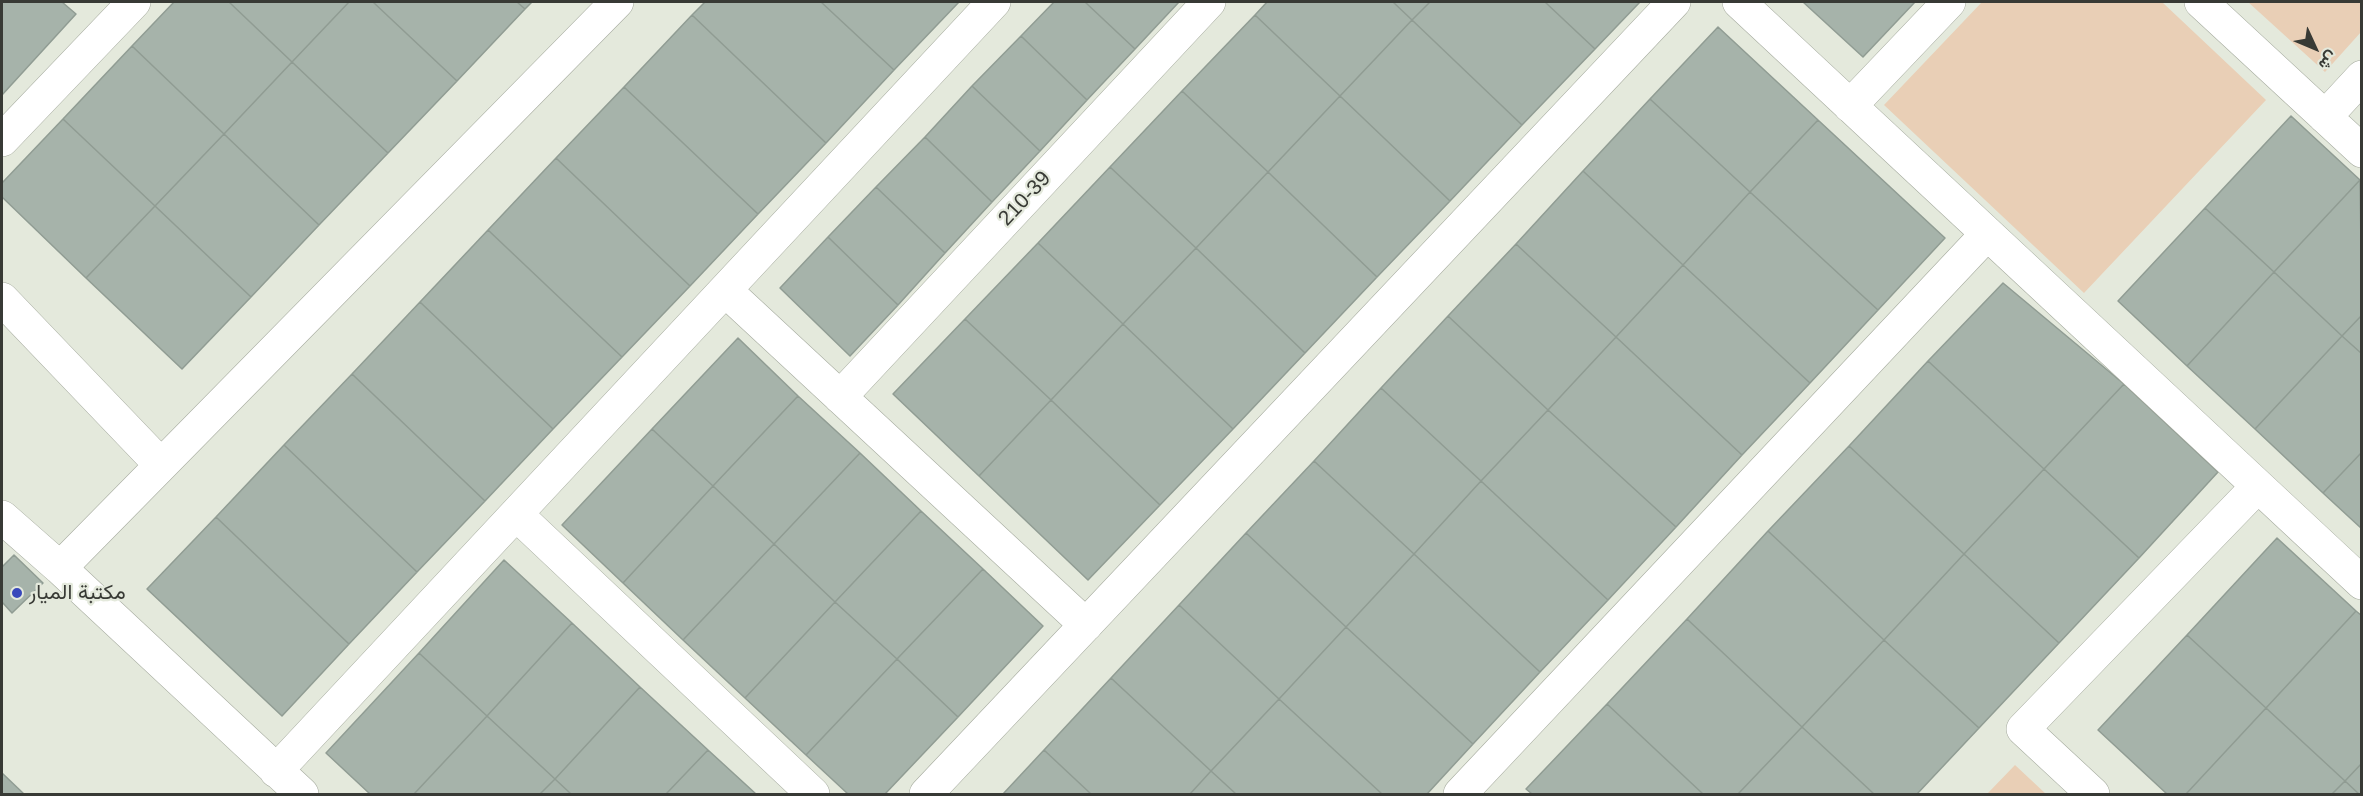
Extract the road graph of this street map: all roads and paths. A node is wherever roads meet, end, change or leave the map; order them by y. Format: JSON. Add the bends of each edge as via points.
{"nodes":[{"id":1,"x":617,"y":2,"type":"edge"},
{"id":2,"x":994,"y":2,"type":"edge"},
{"id":3,"x":1209,"y":2,"type":"edge"},
{"id":4,"x":1674,"y":2,"type":"edge"},
{"id":5,"x":1739,"y":2,"type":"edge"},
{"id":6,"x":1949,"y":2,"type":"edge"},
{"id":7,"x":2201,"y":2,"type":"edge"},
{"id":8,"x":122,"y":6,"type":"edge"},
{"id":9,"x":2361,"y":78,"type":"edge"},
{"id":10,"x":1850,"y":106,"type":"junction"},
{"id":11,"x":2325,"y":117,"type":"junction"},
{"id":12,"x":2,"y":140,"type":"edge"},
{"id":13,"x":2361,"y":151,"type":"edge"},
{"id":14,"x":1987,"y":234,"type":"junction"},
{"id":15,"x":725,"y":290,"type":"junction"},
{"id":16,"x":2,"y":299,"type":"edge"},
{"id":17,"x":840,"y":397,"type":"junction"},
{"id":18,"x":160,"y":464,"type":"junction"},
{"id":19,"x":2257,"y":487,"type":"junction"},
{"id":20,"x":516,"y":514,"type":"junction"},
{"id":21,"x":2,"y":516,"type":"edge"},
{"id":22,"x":60,"y":568,"type":"junction"},
{"id":23,"x":2361,"y":584,"type":"edge"},
{"id":24,"x":1086,"y":625,"type":"junction"},
{"id":25,"x":276,"y":771,"type":"junction"},
{"id":26,"x":302,"y":795,"type":"edge"},
{"id":27,"x":813,"y":795,"type":"edge"},
{"id":28,"x":926,"y":795,"type":"edge"},
{"id":29,"x":1460,"y":795,"type":"edge"},
{"id":30,"x":2093,"y":795,"type":"edge"}],
"edges":[{"from":1,"to":18,"type":"street"},
{"from":2,"to":15,"type":"street"},
{"from":3,"to":17,"type":"street","name":"210-39"},
{"from":4,"to":24,"type":"street"},
{"from":5,"to":10,"type":"street"},
{"from":6,"to":10,"type":"street"},
{"from":7,"to":11,"type":"street"},
{"from":8,"to":12,"type":"street"},
{"from":9,"to":11,"type":"street"},
{"from":10,"to":14,"type":"street"},
{"from":11,"to":13,"type":"street"},
{"from":14,"to":19,"type":"street"},
{"from":14,"to":29,"type":"street"},
{"from":15,"to":17,"type":"street"},
{"from":15,"to":20,"type":"street"},
{"from":16,"to":18,"type":"street"},
{"from":17,"to":24,"type":"street"},
{"from":18,"to":22,"type":"street"},
{"from":19,"to":23,"type":"street"},
{"from":19,"to":30,"type":"street","via":[[2023,729]]},
{"from":20,"to":25,"type":"street"},
{"from":20,"to":27,"type":"street"},
{"from":21,"to":22,"type":"street"},
{"from":22,"to":25,"type":"street"},
{"from":24,"to":28,"type":"street"},
{"from":25,"to":26,"type":"street"}]}
